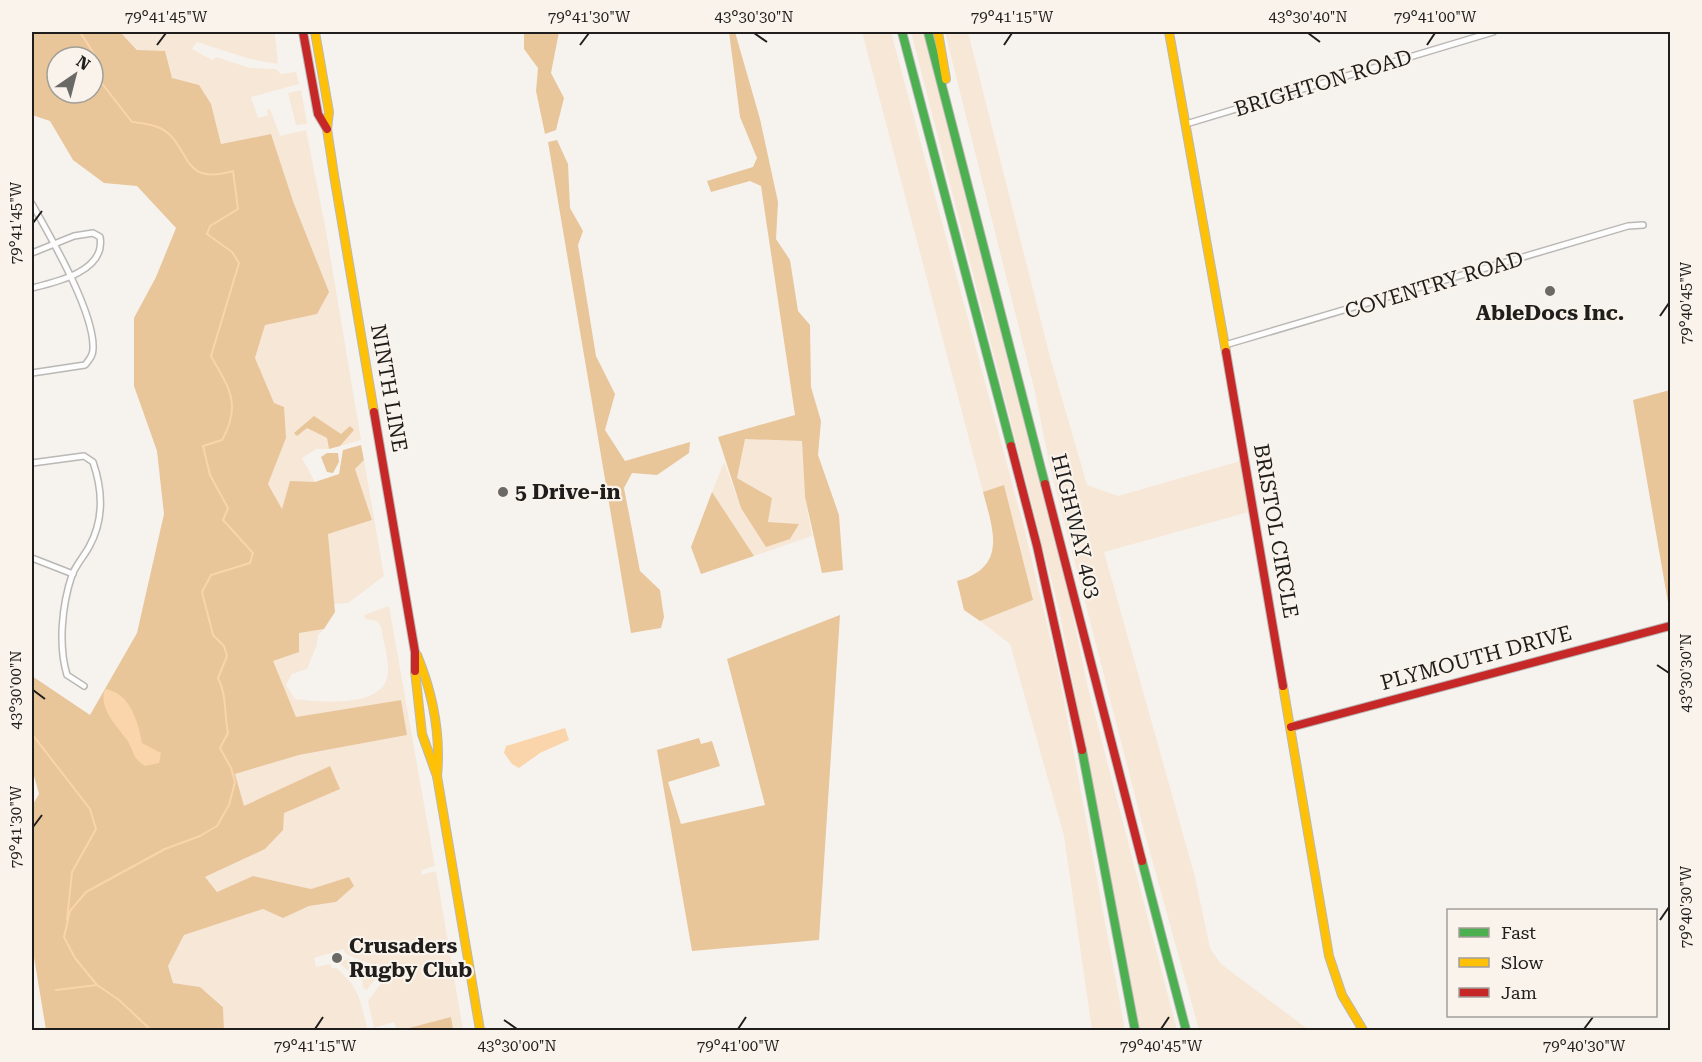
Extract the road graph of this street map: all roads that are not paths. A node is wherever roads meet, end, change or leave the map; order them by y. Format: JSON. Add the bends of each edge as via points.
{"nodes":[{"id":1,"x":303,"y":32,"type":"edge"},
{"id":2,"x":315,"y":32,"type":"edge"},
{"id":3,"x":902,"y":32,"type":"edge"},
{"id":4,"x":928,"y":32,"type":"edge"},
{"id":5,"x":938,"y":32,"type":"edge"},
{"id":6,"x":1169,"y":32,"type":"edge"},
{"id":7,"x":1493,"y":32,"type":"edge"},
{"id":8,"x":946,"y":97,"type":"junction"},
{"id":9,"x":1186,"y":124,"type":"junction"},
{"id":10,"x":327,"y":129,"type":"junction"},
{"id":11,"x":32,"y":204,"type":"edge"},
{"id":12,"x":1643,"y":225,"type":"dead end"},
{"id":13,"x":54,"y":244,"type":"junction"},
{"id":14,"x":32,"y":253,"type":"edge"},
{"id":15,"x":69,"y":277,"type":"junction"},
{"id":16,"x":32,"y":288,"type":"edge"},
{"id":17,"x":1225,"y":345,"type":"junction"},
{"id":18,"x":32,"y":373,"type":"edge"},
{"id":19,"x":32,"y":463,"type":"edge"},
{"id":20,"x":32,"y":558,"type":"edge"},
{"id":21,"x":73,"y":574,"type":"junction"},
{"id":22,"x":1671,"y":626,"type":"edge"},
{"id":23,"x":415,"y":652,"type":"junction"},
{"id":24,"x":84,"y":686,"type":"dead end"},
{"id":25,"x":1291,"y":727,"type":"junction"},
{"id":26,"x":437,"y":776,"type":"junction"},
{"id":27,"x":480,"y":1030,"type":"edge"},
{"id":28,"x":1134,"y":1030,"type":"edge"},
{"id":29,"x":1186,"y":1030,"type":"edge"},
{"id":30,"x":1363,"y":1030,"type":"edge"}],
"edges":[{"from":1,"to":10,"type":"main road","name":"NINTH LINE","via":[[318,114]]},
{"from":2,"to":10,"type":"main road","name":"NINTH LINE","via":[[329,112]]},
{"from":3,"to":28,"type":"main road","name":"HIGHWAY 403","via":[[1040,557],[1091,792]]},
{"from":4,"to":8,"type":"main road","name":"HIGHWAY 403"},
{"from":5,"to":8,"type":"main road","via":[[946,70]]},
{"from":6,"to":9,"type":"main road","name":"BRISTOL CIRCLE"},
{"from":7,"to":9,"type":"street","name":"BRIGHTON ROAD"},
{"from":8,"to":29,"type":"main road","name":"HIGHWAY 403"},
{"from":9,"to":17,"type":"main road","name":"BRISTOL CIRCLE"},
{"from":10,"to":23,"type":"main road","name":"NINTH LINE"},
{"from":11,"to":13,"type":"street"},
{"from":12,"to":17,"type":"street","name":"COVENTRY ROAD","via":[[1628,226]]},
{"from":13,"to":14,"type":"street"},
{"from":13,"to":15,"type":"street"},
{"from":13,"to":15,"type":"street","via":[[93,233],[100,237],[102,247],[96,260]]},
{"from":15,"to":16,"type":"street"},
{"from":15,"to":18,"type":"street","via":[[89,322],[91,359],[85,365]]},
{"from":17,"to":25,"type":"main road","name":"BRISTOL CIRCLE"},
{"from":19,"to":21,"type":"street","via":[[84,456],[93,462],[101,519]]},
{"from":20,"to":21,"type":"street"},
{"from":21,"to":24,"type":"street","via":[[63,624],[63,660],[67,675]]},
{"from":22,"to":25,"type":"main road","name":"PLYMOUTH DRIVE"},
{"from":23,"to":26,"type":"main road","name":"NINTH LINE","via":[[426,676],[440,756]]},
{"from":23,"to":26,"type":"main road","name":"NINTH LINE","via":[[414,677],[428,763]]},
{"from":25,"to":30,"type":"main road","name":"BRISTOL CIRCLE","via":[[1326,944],[1341,993]]},
{"from":26,"to":27,"type":"main road","name":"NINTH LINE"}]}
